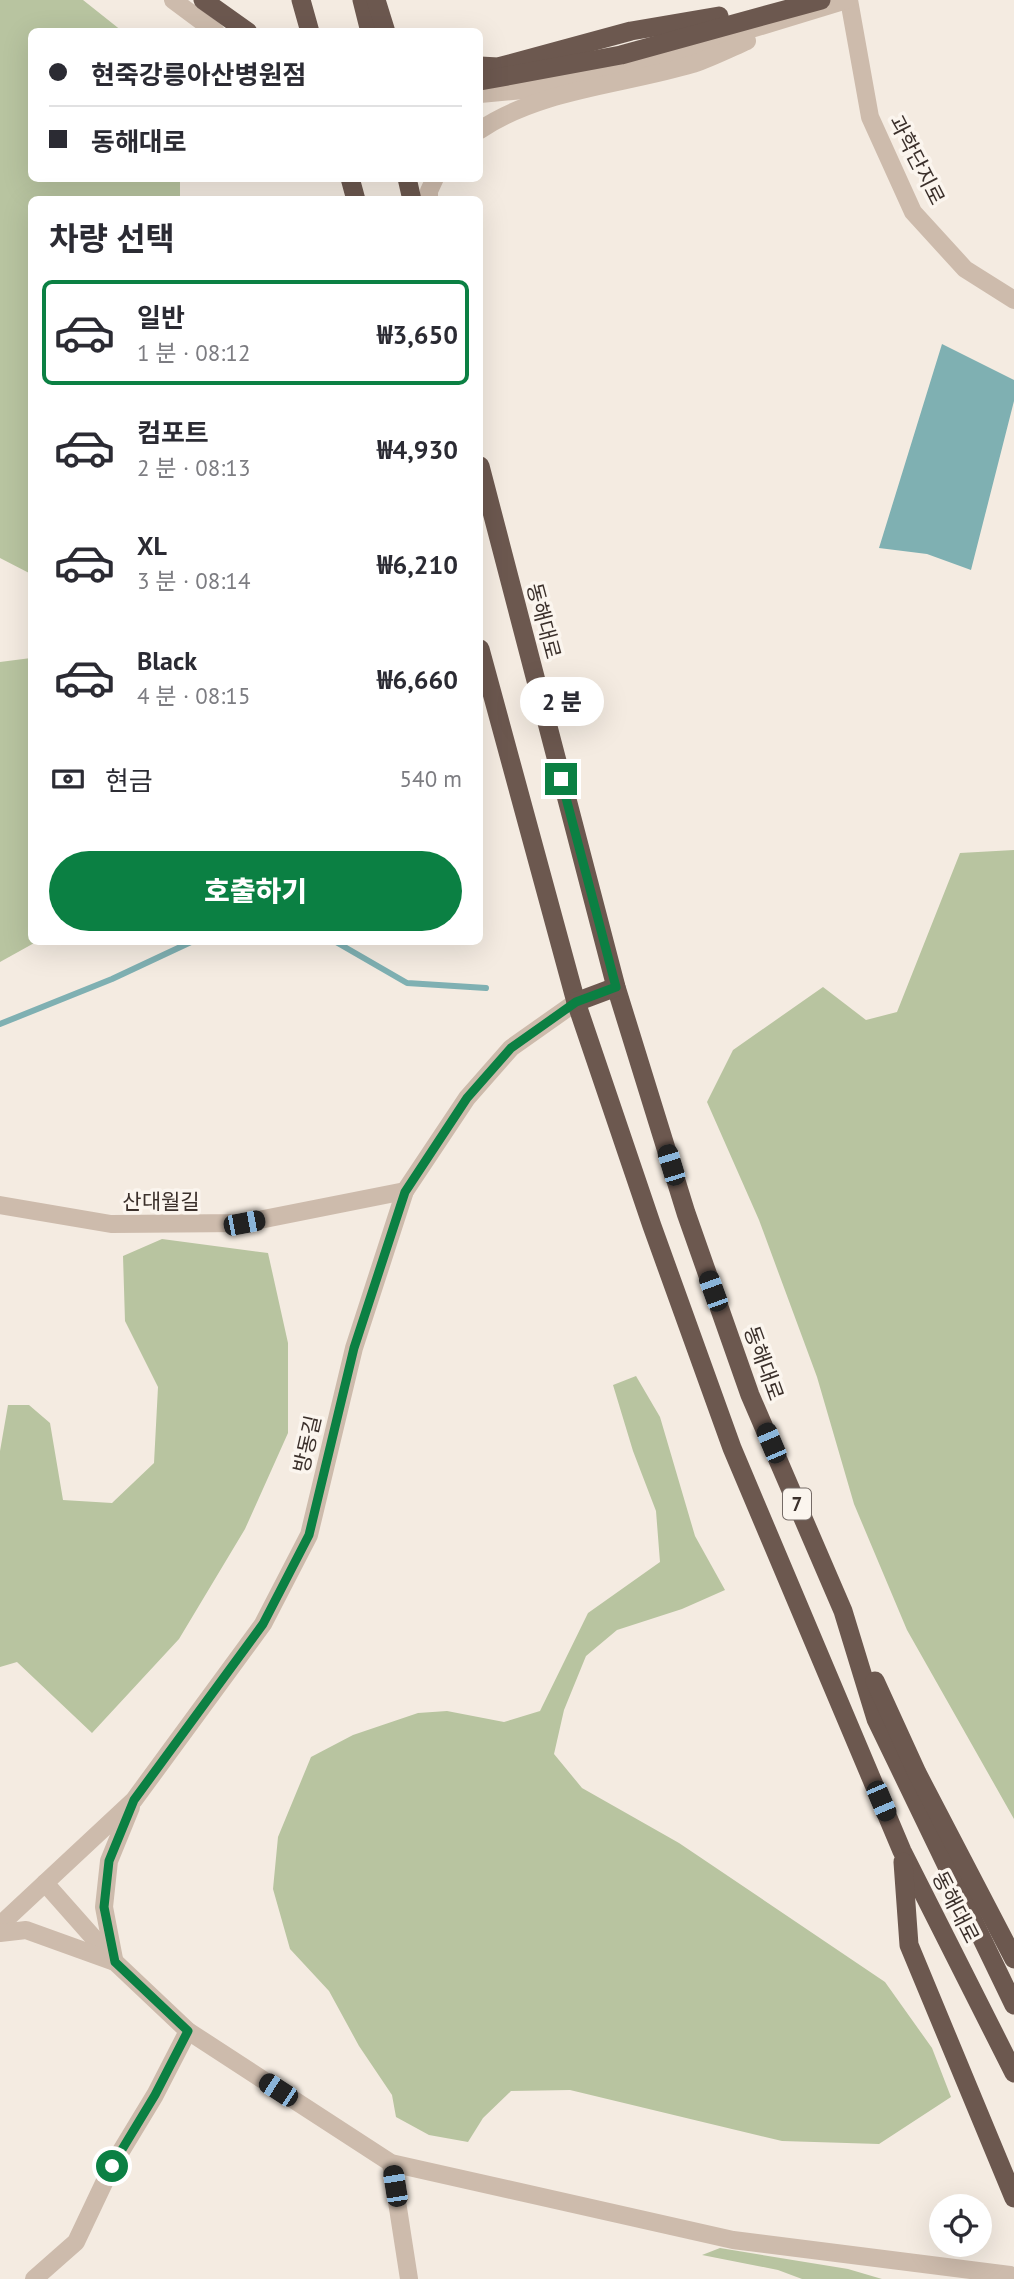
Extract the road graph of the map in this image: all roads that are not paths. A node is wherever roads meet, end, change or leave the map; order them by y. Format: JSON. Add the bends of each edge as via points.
{"nodes":[{"id":1,"x":173,"y":0,"type":"edge"},
{"id":2,"x":203,"y":0,"type":"edge"},
{"id":3,"x":301,"y":0,"type":"edge"},
{"id":4,"x":362,"y":0,"type":"edge"},
{"id":5,"x":376,"y":0,"type":"edge"},
{"id":6,"x":848,"y":0,"type":"edge"},
{"id":7,"x":822,"y":2,"type":"edge"},
{"id":8,"x":211,"y":28,"type":"edge"},
{"id":9,"x":242,"y":28,"type":"edge"},
{"id":10,"x":309,"y":28,"type":"edge"},
{"id":11,"x":369,"y":28,"type":"edge"},
{"id":12,"x":385,"y":28,"type":"edge"},
{"id":13,"x":483,"y":66,"type":"edge"},
{"id":14,"x":483,"y":80,"type":"edge"},
{"id":15,"x":483,"y":94,"type":"edge"},
{"id":16,"x":483,"y":128,"type":"edge"},
{"id":17,"x":1014,"y":300,"type":"edge"},
{"id":18,"x":483,"y":477,"type":"edge"},
{"id":19,"x":483,"y":660,"type":"edge"},
{"id":20,"x":616,"y":987,"type":"junction"},
{"id":21,"x":576,"y":1002,"type":"junction"},
{"id":22,"x":405,"y":1192,"type":"junction"},
{"id":23,"x":0,"y":1205,"type":"edge"},
{"id":24,"x":843,"y":1611,"type":"junction"},
{"id":25,"x":134,"y":1800,"type":"junction"},
{"id":26,"x":902,"y":1851,"type":"junction"},
{"id":27,"x":45,"y":1883,"type":"junction"},
{"id":28,"x":0,"y":1925,"type":"edge"},
{"id":29,"x":0,"y":1933,"type":"edge"},
{"id":30,"x":1014,"y":1958,"type":"edge"},
{"id":31,"x":115,"y":1962,"type":"junction"},
{"id":32,"x":1014,"y":2005,"type":"edge"},
{"id":33,"x":188,"y":2031,"type":"junction"},
{"id":34,"x":1014,"y":2073,"type":"edge"},
{"id":35,"x":391,"y":2163,"type":"junction"},
{"id":36,"x":1014,"y":2198,"type":"edge"},
{"id":37,"x":1011,"y":2274,"type":"edge"},
{"id":38,"x":987,"y":2276,"type":"edge"},
{"id":39,"x":34,"y":2279,"type":"edge"},
{"id":40,"x":410,"y":2279,"type":"edge"}],
"edges":[{"from":1,"to":8,"type":"street"},
{"from":2,"to":9,"type":"highway"},
{"from":3,"to":10,"type":"highway"},
{"from":4,"to":11,"type":"highway"},
{"from":5,"to":12,"type":"highway"},
{"from":6,"to":7,"type":"street"},
{"from":6,"to":17,"type":"street","name":"과학단지로","via":[[870,117],[913,212],[965,269]]},
{"from":7,"to":13,"type":"highway","via":[[631,31]]},
{"from":7,"to":14,"type":"highway","via":[[621,55]]},
{"from":7,"to":15,"type":"street","via":[[629,66],[534,89]]},
{"from":7,"to":16,"type":"street","via":[[694,63],[577,92],[498,118]]},
{"from":18,"to":20,"type":"highway","name":"동해대로","number":"7"},
{"from":19,"to":21,"type":"highway","name":"동해대로"},
{"from":20,"to":21,"type":"highway"},
{"from":20,"to":24,"type":"highway","name":"동해대로","number":"7","via":[[686,1213],[750,1395]]},
{"from":21,"to":22,"type":"street","name":"방동길","via":[[511,1048],[467,1098]]},
{"from":21,"to":26,"type":"highway","name":"동해대로","via":[[732,1448]]},
{"from":22,"to":23,"type":"street","name":"산대월길","via":[[244,1223],[111,1224]]},
{"from":22,"to":25,"type":"street","name":"방동길","via":[[354,1348],[309,1535],[263,1624]]},
{"from":24,"to":30,"type":"highway","via":[[917,1773]]},
{"from":24,"to":32,"type":"highway","name":"동해대로","number":"7","via":[[876,1719]]},
{"from":25,"to":27,"type":"street","name":"방동길"},
{"from":25,"to":31,"type":"street","via":[[109,1861],[104,1907]]},
{"from":26,"to":34,"type":"highway","name":"동해대로"},
{"from":26,"to":36,"type":"highway","via":[[909,1945]]},
{"from":27,"to":28,"type":"street","name":"방동길"},
{"from":27,"to":31,"type":"street"},
{"from":29,"to":31,"type":"street","via":[[26,1930]]},
{"from":31,"to":33,"type":"street"},
{"from":33,"to":35,"type":"street"},
{"from":33,"to":39,"type":"street","via":[[112,2166],[76,2242]]},
{"from":35,"to":38,"type":"street","via":[[733,2240]]},
{"from":35,"to":40,"type":"street"},
{"from":37,"to":38,"type":"street"}]}
